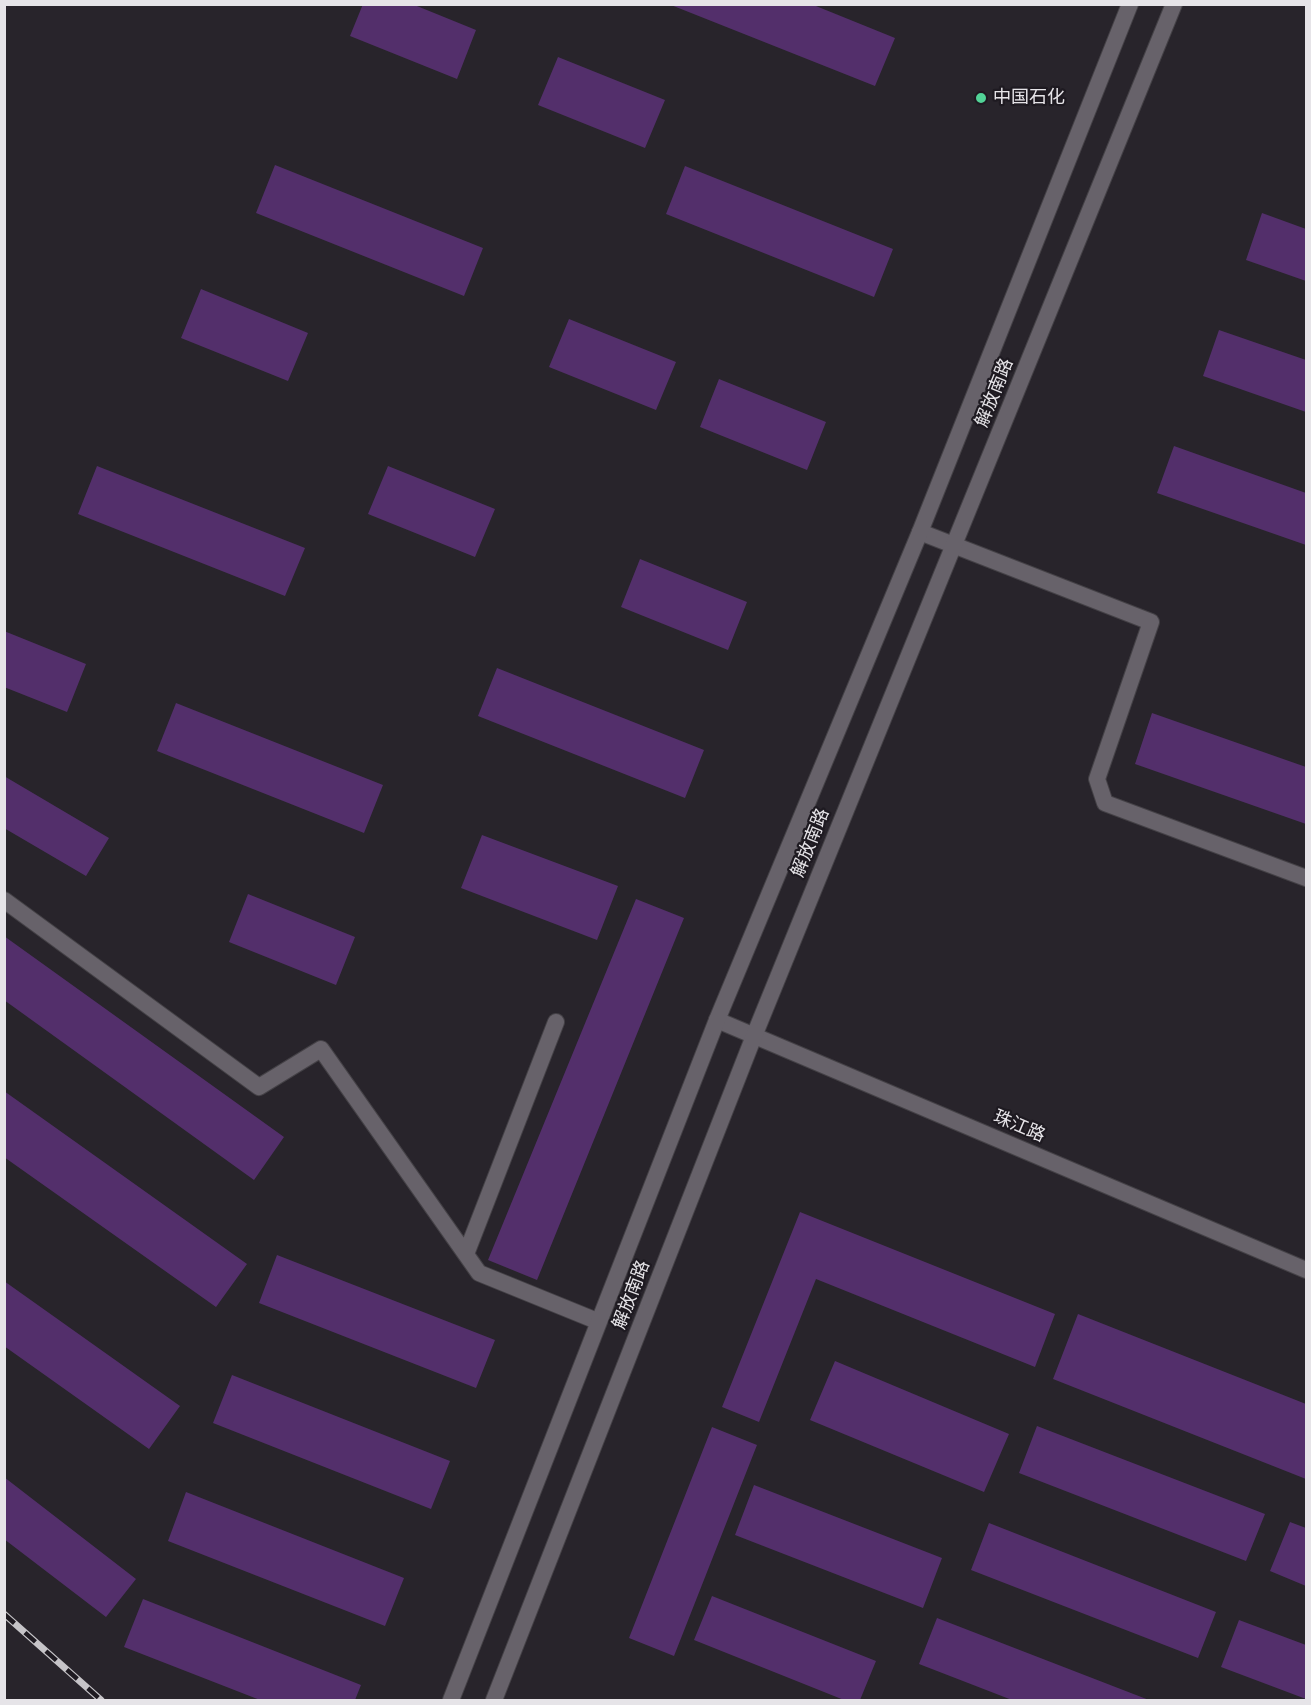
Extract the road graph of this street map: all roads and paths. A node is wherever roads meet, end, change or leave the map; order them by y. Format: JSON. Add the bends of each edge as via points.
{"nodes":[{"id":1,"x":1130,"y":4,"type":"edge"},
{"id":2,"x":1174,"y":4,"type":"edge"},
{"id":3,"x":920,"y":532,"type":"junction"},
{"id":4,"x":954,"y":545,"type":"junction"},
{"id":5,"x":1306,"y":878,"type":"edge"},
{"id":6,"x":4,"y":900,"type":"edge"},
{"id":7,"x":717,"y":1020,"type":"junction"},
{"id":8,"x":556,"y":1022,"type":"dead end"},
{"id":9,"x":754,"y":1036,"type":"junction"},
{"id":10,"x":466,"y":1254,"type":"junction"},
{"id":11,"x":1306,"y":1270,"type":"edge"},
{"id":12,"x":597,"y":1321,"type":"junction"},
{"id":13,"x":451,"y":1701,"type":"edge"},
{"id":14,"x":494,"y":1701,"type":"edge"}],
"edges":[{"from":1,"to":3,"type":"main road","name":"解放南路"},
{"from":2,"to":4,"type":"main road","name":"解放南路"},
{"from":3,"to":4,"type":"main road"},
{"from":3,"to":7,"type":"main road","name":"解放南路"},
{"from":4,"to":5,"type":"main road","via":[[1150,622],[1097,779],[1105,803]]},
{"from":4,"to":9,"type":"main road","name":"解放南路"},
{"from":6,"to":10,"type":"main road","via":[[259,1087],[321,1049]]},
{"from":7,"to":9,"type":"main road","name":"珠江路"},
{"from":7,"to":12,"type":"main road","name":"解放南路"},
{"from":8,"to":10,"type":"main road"},
{"from":9,"to":11,"type":"main road","name":"珠江路"},
{"from":9,"to":14,"type":"main road","name":"解放南路"},
{"from":10,"to":12,"type":"main road","via":[[479,1273]]},
{"from":12,"to":13,"type":"main road","name":"解放南路"}]}
